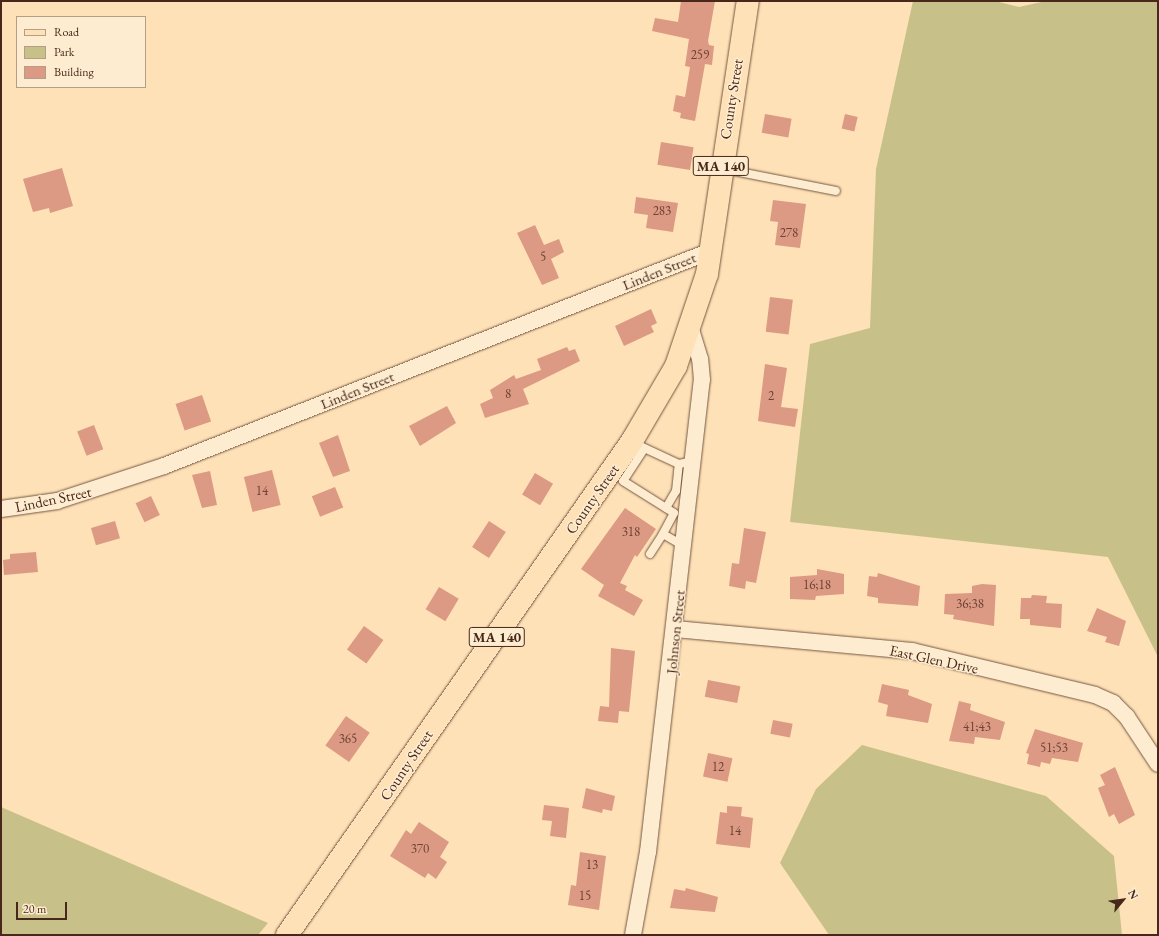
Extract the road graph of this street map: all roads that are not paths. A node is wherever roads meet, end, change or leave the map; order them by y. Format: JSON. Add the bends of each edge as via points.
{"nodes":[{"id":1,"x":748,"y":1,"type":"edge"},
{"id":2,"x":721,"y":168,"type":"junction"},
{"id":3,"x":836,"y":191,"type":"dead end"},
{"id":4,"x":708,"y":252,"type":"junction"},
{"id":5,"x":691,"y":329,"type":"junction"},
{"id":6,"x":638,"y":445,"type":"junction"},
{"id":7,"x":686,"y":462,"type":"junction"},
{"id":8,"x":666,"y":508,"type":"junction"},
{"id":9,"x":1,"y":509,"type":"edge"},
{"id":10,"x":663,"y":534,"type":"junction"},
{"id":11,"x":684,"y":546,"type":"junction"},
{"id":12,"x":650,"y":554,"type":"dead end"},
{"id":13,"x":675,"y":629,"type":"junction"},
{"id":14,"x":1158,"y":764,"type":"edge"},
{"id":15,"x":287,"y":935,"type":"edge"},
{"id":16,"x":633,"y":935,"type":"edge"}],
"edges":[{"from":1,"to":2,"type":"main road","name":"County Street","number":"MA 140"},
{"from":2,"to":3,"type":"lane"},
{"from":2,"to":4,"type":"main road","name":"County Street","number":"MA 140"},
{"from":4,"to":5,"type":"main road","name":"County Street","number":"MA 140","via":[[707,274]]},
{"from":4,"to":9,"type":"street","name":"Linden Street","via":[[170,464],[78,495]]},
{"from":5,"to":6,"type":"main road","name":"County Street","number":"MA 140"},
{"from":5,"to":7,"type":"street","name":"Johnson Street","via":[[700,359],[702,380]]},
{"from":6,"to":7,"type":"lane"},
{"from":6,"to":8,"type":"lane","via":[[623,481]]},
{"from":6,"to":15,"type":"main road","name":"County Street","number":"MA 140"},
{"from":7,"to":8,"type":"lane","via":[[676,491]]},
{"from":7,"to":11,"type":"street","name":"Johnson Street"},
{"from":8,"to":10,"type":"lane","via":[[674,513]]},
{"from":10,"to":11,"type":"lane"},
{"from":10,"to":12,"type":"lane"},
{"from":11,"to":13,"type":"street","name":"Johnson Street"},
{"from":13,"to":14,"type":"street","name":"East Glen Drive","via":[[912,651],[1095,695],[1113,704],[1128,717]]},
{"from":13,"to":16,"type":"street","name":"Johnson Street","via":[[648,852]]}]}
